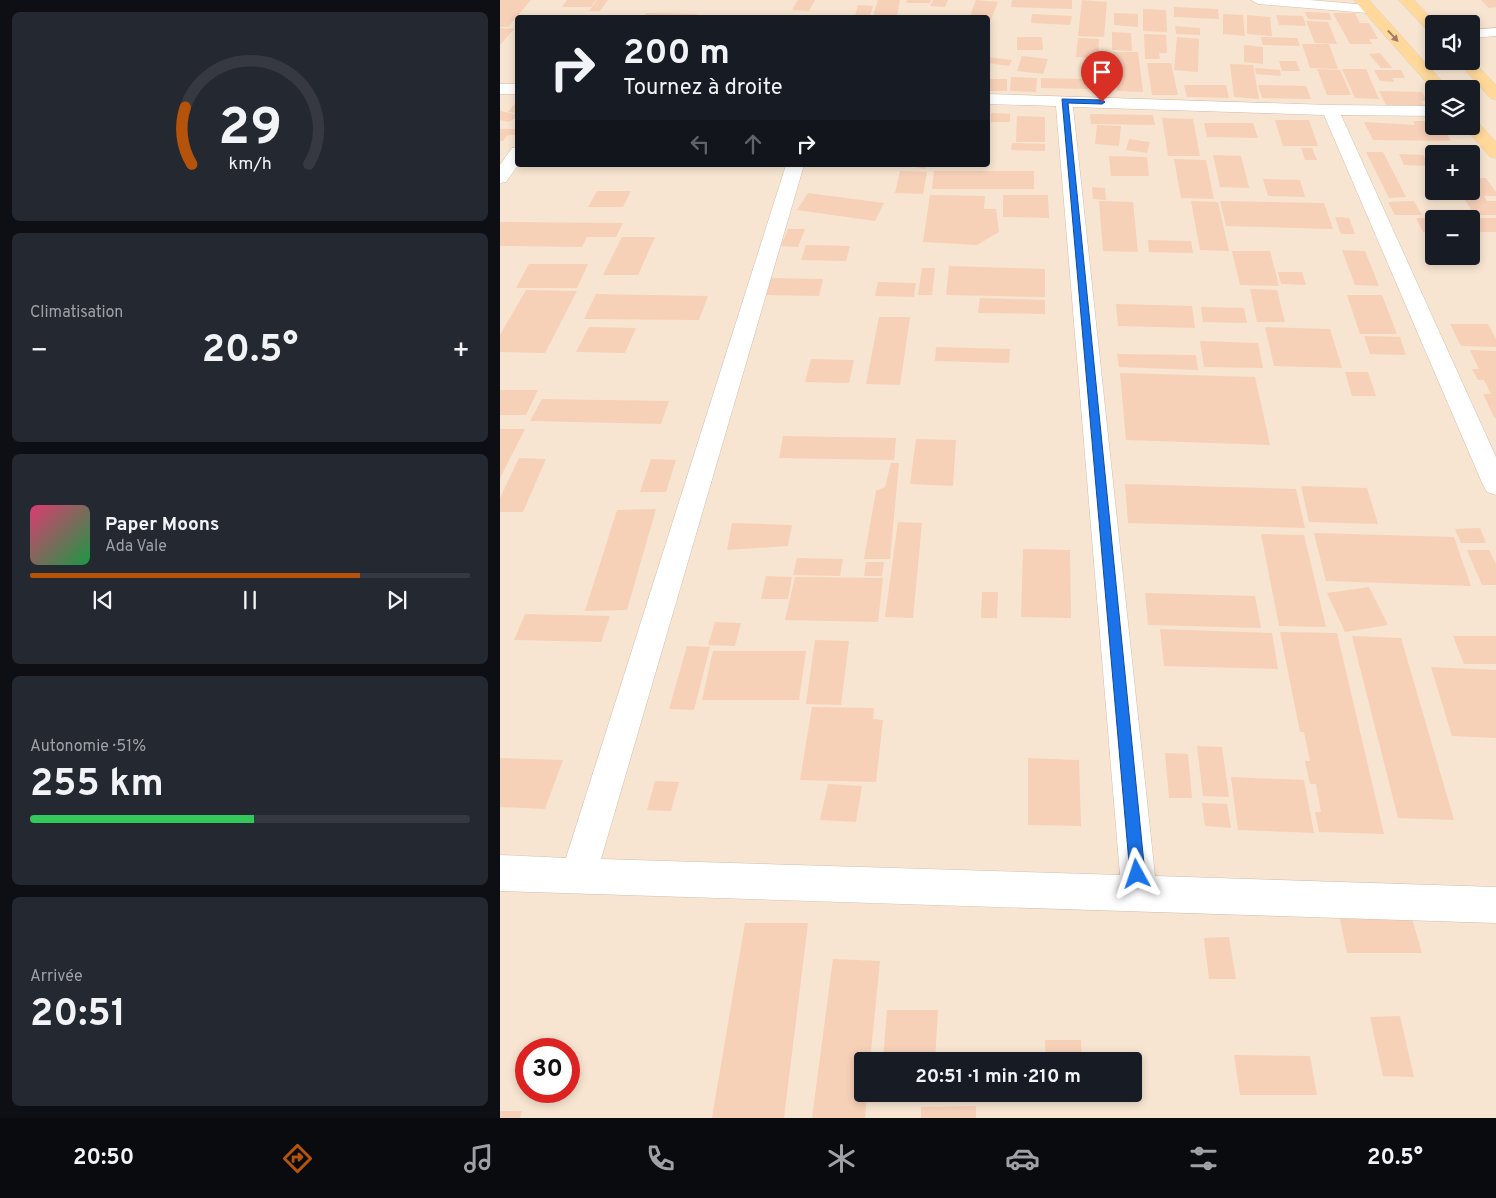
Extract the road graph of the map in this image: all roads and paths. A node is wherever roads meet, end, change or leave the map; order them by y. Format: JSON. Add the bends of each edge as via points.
{"nodes":[{"id":1,"x":1258,"y":0,"type":"edge"},
{"id":2,"x":1406,"y":0,"type":"edge"},
{"id":3,"x":1364,"y":4,"type":"edge"},
{"id":4,"x":1425,"y":20,"type":"edge"},
{"id":5,"x":1496,"y":32,"type":"edge"},
{"id":6,"x":1480,"y":33,"type":"edge"},
{"id":7,"x":1472,"y":70,"type":"edge"},
{"id":8,"x":1433,"y":80,"type":"edge"},
{"id":9,"x":500,"y":89,"type":"edge"},
{"id":10,"x":515,"y":89,"type":"edge"},
{"id":11,"x":1496,"y":95,"type":"edge"},
{"id":12,"x":990,"y":99,"type":"edge"},
{"id":13,"x":1064,"y":101,"type":"junction"},
{"id":14,"x":1330,"y":110,"type":"junction"},
{"id":15,"x":1425,"y":111,"type":"edge"},
{"id":16,"x":1480,"y":135,"type":"edge"},
{"id":17,"x":1496,"y":153,"type":"edge"},
{"id":18,"x":515,"y":156,"type":"edge"},
{"id":19,"x":794,"y":167,"type":"edge"},
{"id":20,"x":500,"y":178,"type":"edge"},
{"id":21,"x":1496,"y":485,"type":"edge"},
{"id":22,"x":500,"y":873,"type":"edge"},
{"id":23,"x":578,"y":876,"type":"junction"},
{"id":24,"x":1139,"y":894,"type":"junction"},
{"id":25,"x":1496,"y":905,"type":"edge"}],
"edges":[{"from":1,"to":3,"type":"street"},
{"from":2,"to":4,"type":"main road"},
{"from":3,"to":8,"type":"main road","one_way":true},
{"from":5,"to":6,"type":"street"},
{"from":7,"to":11,"type":"main road"},
{"from":9,"to":10,"type":"street"},
{"from":12,"to":13,"type":"street"},
{"from":13,"to":14,"type":"street"},
{"from":13,"to":24,"type":"street"},
{"from":14,"to":15,"type":"street"},
{"from":14,"to":21,"type":"street"},
{"from":16,"to":17,"type":"main road"},
{"from":18,"to":20,"type":"street"},
{"from":19,"to":23,"type":"street"},
{"from":22,"to":23,"type":"street"},
{"from":23,"to":24,"type":"street"},
{"from":24,"to":25,"type":"street"}]}
